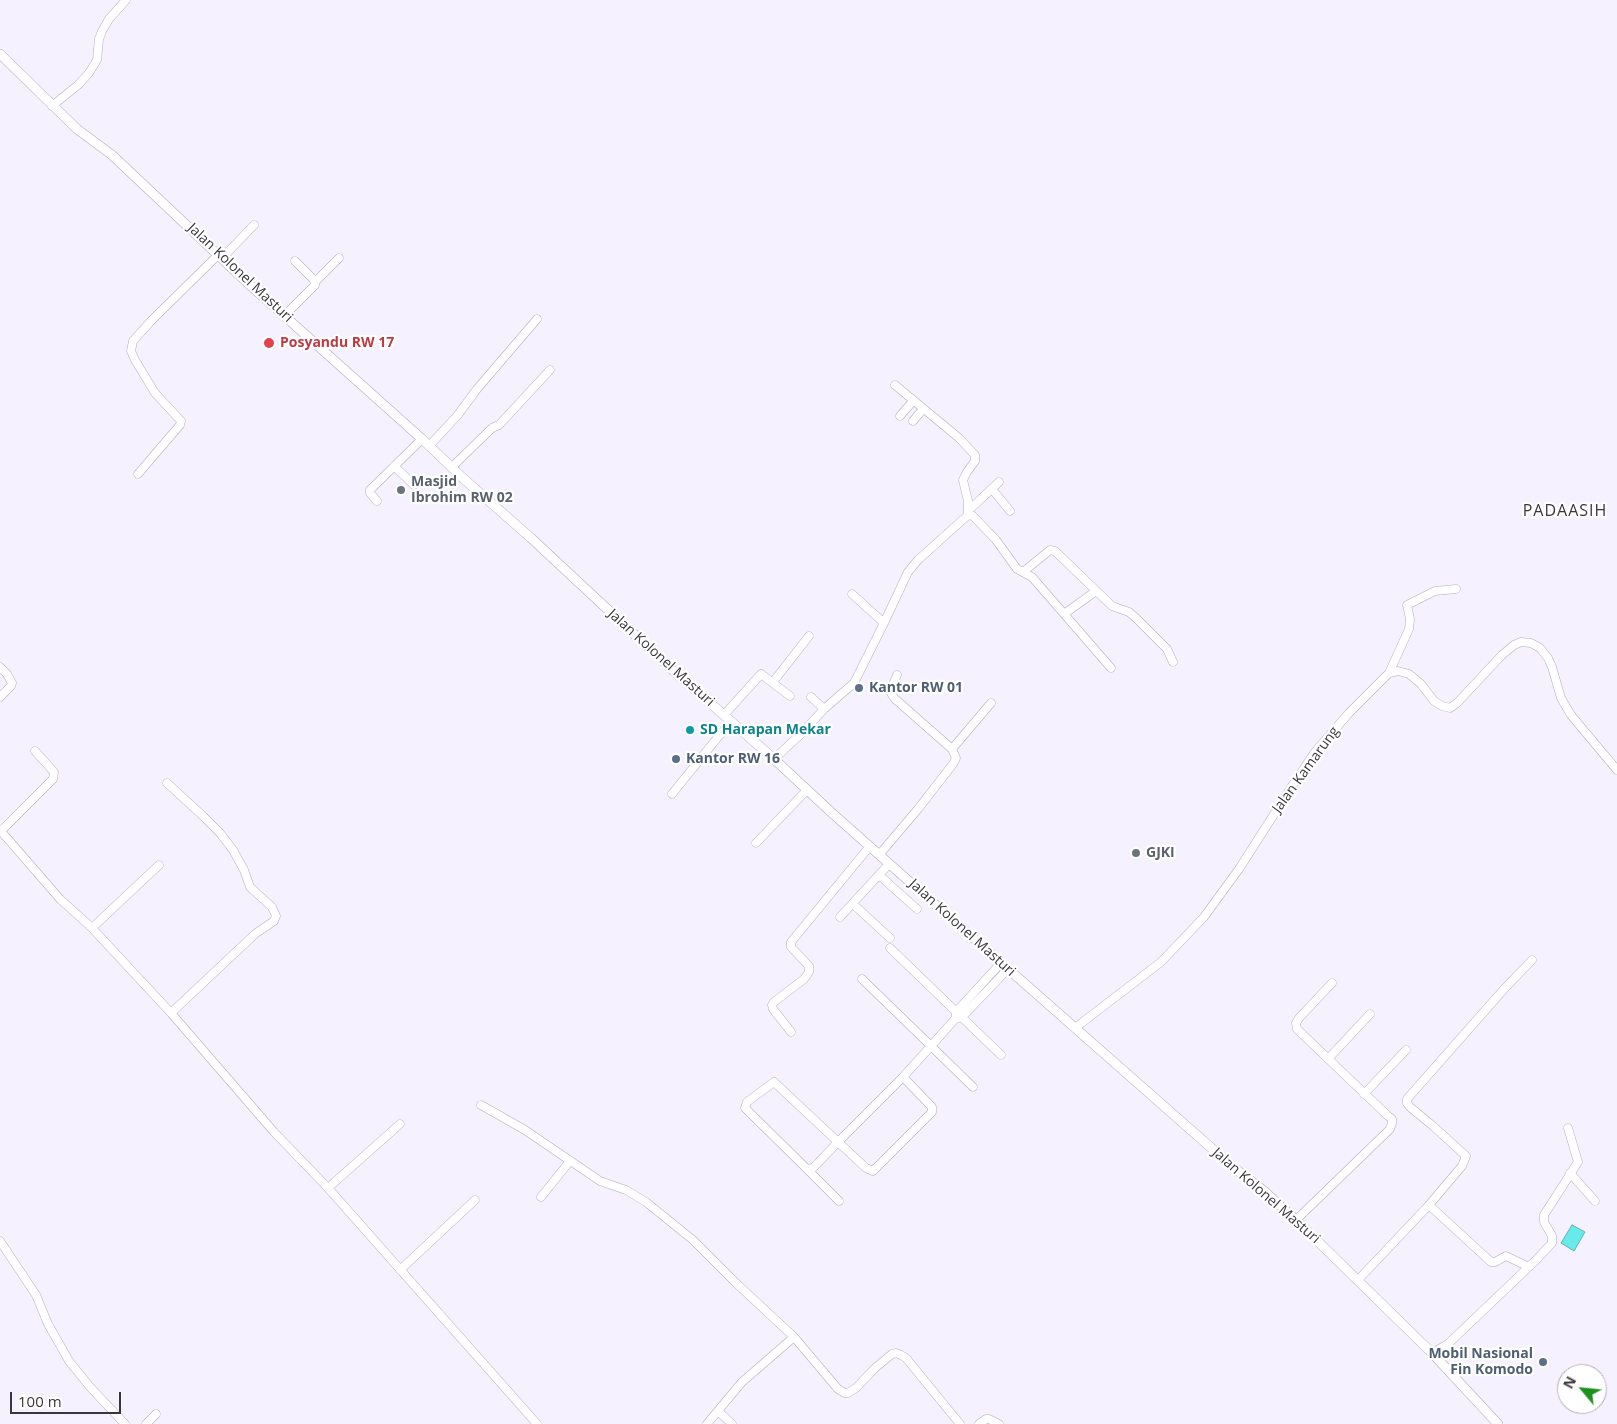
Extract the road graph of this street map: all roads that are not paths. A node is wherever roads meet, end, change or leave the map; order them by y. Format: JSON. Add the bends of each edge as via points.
{"nodes":[{"id":1,"x":126,"y":0,"type":"edge"},
{"id":2,"x":0,"y":54,"type":"edge"},
{"id":3,"x":52,"y":106,"type":"junction"},
{"id":4,"x":254,"y":225,"type":"dead end"},
{"id":5,"x":219,"y":254,"type":"junction"},
{"id":6,"x":339,"y":258,"type":"dead end"},
{"id":7,"x":295,"y":261,"type":"dead end"},
{"id":8,"x":315,"y":282,"type":"junction"},
{"id":9,"x":284,"y":315,"type":"junction"},
{"id":10,"x":537,"y":319,"type":"dead end"},
{"id":11,"x":550,"y":370,"type":"dead end"},
{"id":12,"x":895,"y":385,"type":"dead end"},
{"id":13,"x":913,"y":400,"type":"junction"},
{"id":14,"x":923,"y":409,"type":"junction"},
{"id":15,"x":900,"y":416,"type":"dead end"},
{"id":16,"x":913,"y":421,"type":"dead end"},
{"id":17,"x":422,"y":439,"type":"junction"},
{"id":18,"x":429,"y":446,"type":"junction"},
{"id":19,"x":394,"y":466,"type":"junction"},
{"id":20,"x":452,"y":467,"type":"junction"},
{"id":21,"x":138,"y":474,"type":"dead end"},
{"id":22,"x":1000,"y":482,"type":"dead end"},
{"id":23,"x":414,"y":485,"type":"dead end"},
{"id":24,"x":992,"y":489,"type":"junction"},
{"id":25,"x":378,"y":500,"type":"dead end"},
{"id":26,"x":1010,"y":511,"type":"dead end"},
{"id":27,"x":969,"y":512,"type":"junction"},
{"id":28,"x":1024,"y":572,"type":"junction"},
{"id":29,"x":1456,"y":589,"type":"dead end"},
{"id":30,"x":1096,"y":591,"type":"junction"},
{"id":31,"x":852,"y":594,"type":"dead end"},
{"id":32,"x":1064,"y":614,"type":"junction"},
{"id":33,"x":884,"y":622,"type":"junction"},
{"id":34,"x":809,"y":636,"type":"dead end"},
{"id":35,"x":1173,"y":662,"type":"dead end"},
{"id":36,"x":0,"y":667,"type":"edge"},
{"id":37,"x":1111,"y":668,"type":"dead end"},
{"id":38,"x":1390,"y":674,"type":"junction"},
{"id":39,"x":897,"y":675,"type":"dead end"},
{"id":40,"x":773,"y":682,"type":"junction"},
{"id":41,"x":790,"y":696,"type":"dead end"},
{"id":42,"x":0,"y":697,"type":"edge"},
{"id":43,"x":811,"y":697,"type":"dead end"},
{"id":44,"x":992,"y":703,"type":"dead end"},
{"id":45,"x":824,"y":709,"type":"junction"},
{"id":46,"x":724,"y":714,"type":"junction"},
{"id":47,"x":731,"y":721,"type":"junction"},
{"id":48,"x":952,"y":749,"type":"junction"},
{"id":49,"x":35,"y":751,"type":"dead end"},
{"id":50,"x":774,"y":759,"type":"junction"},
{"id":51,"x":1617,"y":770,"type":"edge"},
{"id":52,"x":167,"y":783,"type":"dead end"},
{"id":53,"x":808,"y":790,"type":"junction"},
{"id":54,"x":672,"y":794,"type":"dead end"},
{"id":55,"x":1,"y":831,"type":"edge"},
{"id":56,"x":756,"y":843,"type":"dead end"},
{"id":57,"x":870,"y":846,"type":"junction"},
{"id":58,"x":879,"y":855,"type":"junction"},
{"id":59,"x":159,"y":865,"type":"dead end"},
{"id":60,"x":892,"y":867,"type":"junction"},
{"id":61,"x":882,"y":878,"type":"junction"},
{"id":62,"x":853,"y":904,"type":"junction"},
{"id":63,"x":918,"y":910,"type":"dead end"},
{"id":64,"x":840,"y":917,"type":"dead end"},
{"id":65,"x":92,"y":928,"type":"junction"},
{"id":66,"x":890,"y":938,"type":"dead end"},
{"id":67,"x":890,"y":948,"type":"dead end"},
{"id":68,"x":1532,"y":960,"type":"dead end"},
{"id":69,"x":1004,"y":966,"type":"junction"},
{"id":70,"x":862,"y":979,"type":"dead end"},
{"id":71,"x":1332,"y":983,"type":"dead end"},
{"id":72,"x":171,"y":1013,"type":"junction"},
{"id":73,"x":1370,"y":1014,"type":"dead end"},
{"id":74,"x":958,"y":1016,"type":"junction"},
{"id":75,"x":1075,"y":1028,"type":"junction"},
{"id":76,"x":791,"y":1032,"type":"dead end"},
{"id":77,"x":931,"y":1046,"type":"junction"},
{"id":78,"x":1406,"y":1050,"type":"dead end"},
{"id":79,"x":1001,"y":1056,"type":"dead end"},
{"id":80,"x":1328,"y":1059,"type":"junction"},
{"id":81,"x":903,"y":1077,"type":"junction"},
{"id":82,"x":973,"y":1087,"type":"dead end"},
{"id":83,"x":1364,"y":1094,"type":"junction"},
{"id":84,"x":481,"y":1105,"type":"dead end"},
{"id":85,"x":400,"y":1124,"type":"dead end"},
{"id":86,"x":1568,"y":1128,"type":"dead end"},
{"id":87,"x":838,"y":1142,"type":"junction"},
{"id":88,"x":570,"y":1161,"type":"junction"},
{"id":89,"x":807,"y":1170,"type":"junction"},
{"id":90,"x":1570,"y":1174,"type":"junction"},
{"id":91,"x":328,"y":1188,"type":"junction"},
{"id":92,"x":540,"y":1197,"type":"dead end"},
{"id":93,"x":475,"y":1200,"type":"dead end"},
{"id":94,"x":839,"y":1201,"type":"dead end"},
{"id":95,"x":1595,"y":1201,"type":"dead end"},
{"id":96,"x":1429,"y":1205,"type":"junction"},
{"id":97,"x":1296,"y":1220,"type":"junction"},
{"id":98,"x":0,"y":1241,"type":"edge"},
{"id":99,"x":1529,"y":1267,"type":"junction"},
{"id":100,"x":400,"y":1270,"type":"junction"},
{"id":101,"x":1358,"y":1280,"type":"junction"},
{"id":102,"x":794,"y":1337,"type":"junction"},
{"id":103,"x":1432,"y":1353,"type":"junction"},
{"id":104,"x":718,"y":1411,"type":"junction"},
{"id":105,"x":156,"y":1414,"type":"dead end"},
{"id":106,"x":125,"y":1424,"type":"edge"},
{"id":107,"x":146,"y":1424,"type":"edge"},
{"id":108,"x":537,"y":1424,"type":"edge"},
{"id":109,"x":707,"y":1424,"type":"edge"},
{"id":110,"x":732,"y":1424,"type":"edge"},
{"id":111,"x":960,"y":1424,"type":"edge"},
{"id":112,"x":979,"y":1424,"type":"edge"},
{"id":113,"x":999,"y":1424,"type":"edge"},
{"id":114,"x":1498,"y":1424,"type":"edge"}],
"edges":[{"from":1,"to":3,"type":"street","via":[[102,31],[97,60],[89,72]]},
{"from":2,"to":3,"type":"main road","name":"Jalan Kolonel Masturi"},
{"from":3,"to":5,"type":"main road","name":"Jalan Kolonel Masturi","via":[[112,155]]},
{"from":4,"to":5,"type":"street","via":[[227,253]]},
{"from":5,"to":9,"type":"main road","name":"Jalan Kolonel Masturi"},
{"from":5,"to":21,"type":"street","via":[[131,345],[135,360],[155,393],[181,421]]},
{"from":6,"to":8,"type":"street"},
{"from":7,"to":8,"type":"street"},
{"from":8,"to":9,"type":"street"},
{"from":9,"to":17,"type":"main road","name":"Jalan Kolonel Masturi"},
{"from":10,"to":18,"type":"street"},
{"from":11,"to":20,"type":"street","via":[[499,425]]},
{"from":12,"to":13,"type":"street"},
{"from":13,"to":14,"type":"street"},
{"from":13,"to":15,"type":"street"},
{"from":14,"to":16,"type":"street"},
{"from":14,"to":27,"type":"street","via":[[959,438],[974,455],[975,461],[963,480]]},
{"from":17,"to":18,"type":"main road","name":"Jalan Kolonel Masturi"},
{"from":17,"to":19,"type":"street"},
{"from":18,"to":20,"type":"main road","name":"Jalan Kolonel Masturi"},
{"from":19,"to":23,"type":"street"},
{"from":19,"to":25,"type":"street","via":[[370,490]]},
{"from":20,"to":46,"type":"main road","name":"Jalan Kolonel Masturi"},
{"from":22,"to":24,"type":"street"},
{"from":24,"to":26,"type":"street"},
{"from":24,"to":27,"type":"street"},
{"from":27,"to":28,"type":"street","via":[[1015,566]]},
{"from":27,"to":33,"type":"street","via":[[911,568]]},
{"from":28,"to":30,"type":"street","via":[[1052,550]]},
{"from":28,"to":32,"type":"street"},
{"from":29,"to":38,"type":"street","via":[[1435,591],[1407,605],[1409,629]]},
{"from":30,"to":32,"type":"street"},
{"from":30,"to":35,"type":"street","via":[[1112,606],[1136,618],[1167,649]]},
{"from":31,"to":33,"type":"street"},
{"from":32,"to":37,"type":"street"},
{"from":33,"to":45,"type":"street","via":[[856,680]]},
{"from":34,"to":40,"type":"street"},
{"from":36,"to":42,"type":"street","via":[[12,683]]},
{"from":38,"to":51,"type":"street","via":[[1398,671],[1409,674],[1434,701],[1450,708],[1514,645],[1531,642],[1548,658],[1570,715]]},
{"from":38,"to":75,"type":"street","name":"Jalan Kamarung","via":[[1342,720],[1315,752],[1239,869],[1204,916],[1161,962]]},
{"from":39,"to":48,"type":"street","via":[[890,693]]},
{"from":40,"to":41,"type":"street"},
{"from":40,"to":46,"type":"street","via":[[761,674]]},
{"from":43,"to":45,"type":"street"},
{"from":44,"to":48,"type":"street"},
{"from":45,"to":50,"type":"street"},
{"from":46,"to":47,"type":"main road","name":"Jalan Kolonel Masturi"},
{"from":47,"to":50,"type":"main road","name":"Jalan Kolonel Masturi"},
{"from":47,"to":54,"type":"street"},
{"from":48,"to":58,"type":"street","via":[[956,758],[953,764]]},
{"from":49,"to":55,"type":"street","via":[[54,772],[53,779]]},
{"from":50,"to":53,"type":"main road","name":"Jalan Kolonel Masturi"},
{"from":52,"to":72,"type":"street","via":[[220,833],[240,863],[250,887],[272,907],[276,916]]},
{"from":53,"to":56,"type":"street"},
{"from":53,"to":57,"type":"main road","name":"Jalan Kolonel Masturi"},
{"from":55,"to":65,"type":"street","via":[[60,899]]},
{"from":57,"to":58,"type":"main road","name":"Jalan Kolonel Masturi"},
{"from":57,"to":76,"type":"street","via":[[791,942],[791,947],[809,966],[809,972],[772,1005]]},
{"from":58,"to":60,"type":"main road","name":"Jalan Kolonel Masturi"},
{"from":59,"to":65,"type":"street"},
{"from":60,"to":61,"type":"street"},
{"from":60,"to":69,"type":"main road","name":"Jalan Kolonel Masturi"},
{"from":61,"to":62,"type":"street"},
{"from":61,"to":63,"type":"street"},
{"from":62,"to":64,"type":"street"},
{"from":62,"to":66,"type":"street"},
{"from":65,"to":72,"type":"street"},
{"from":67,"to":74,"type":"street"},
{"from":68,"to":96,"type":"street","via":[[1407,1099],[1410,1107],[1466,1156],[1462,1166]]},
{"from":69,"to":74,"type":"street"},
{"from":69,"to":75,"type":"main road","name":"Jalan Kolonel Masturi"},
{"from":70,"to":77,"type":"street"},
{"from":71,"to":80,"type":"street","via":[[1299,1018],[1296,1027]]},
{"from":72,"to":91,"type":"street","via":[[274,1132]]},
{"from":73,"to":80,"type":"street"},
{"from":74,"to":77,"type":"street"},
{"from":74,"to":79,"type":"street"},
{"from":75,"to":97,"type":"main road","name":"Jalan Kolonel Masturi"},
{"from":77,"to":81,"type":"street"},
{"from":77,"to":82,"type":"street"},
{"from":78,"to":83,"type":"street"},
{"from":80,"to":83,"type":"street"},
{"from":81,"to":87,"type":"street"},
{"from":81,"to":87,"type":"street","via":[[933,1110],[876,1170],[870,1171]]},
{"from":83,"to":97,"type":"street","via":[[1392,1120],[1390,1129]]},
{"from":84,"to":88,"type":"street"},
{"from":85,"to":91,"type":"street"},
{"from":86,"to":90,"type":"street","via":[[1578,1162]]},
{"from":87,"to":89,"type":"street","via":[[813,1168]]},
{"from":87,"to":89,"type":"street","via":[[775,1083],[747,1102],[746,1110]]},
{"from":88,"to":92,"type":"street"},
{"from":88,"to":102,"type":"street","via":[[600,1181],[637,1196],[694,1240]]},
{"from":89,"to":94,"type":"street"},
{"from":90,"to":95,"type":"street"},
{"from":90,"to":99,"type":"street","via":[[1544,1215],[1552,1243]]},
{"from":91,"to":100,"type":"street"},
{"from":93,"to":100,"type":"street"},
{"from":96,"to":99,"type":"street","via":[[1491,1262],[1506,1256]]},
{"from":96,"to":101,"type":"street"},
{"from":97,"to":101,"type":"main road","name":"Jalan Kolonel Masturi"},
{"from":98,"to":106,"type":"street","via":[[36,1295],[48,1324],[70,1361]]},
{"from":99,"to":103,"type":"street","via":[[1448,1344]]},
{"from":100,"to":108,"type":"street"},
{"from":101,"to":103,"type":"main road","name":"Jalan Kolonel Masturi"},
{"from":102,"to":104,"type":"street","via":[[742,1382]]},
{"from":102,"to":111,"type":"street","via":[[845,1393],[856,1388],[892,1354],[901,1355]]},
{"from":103,"to":114,"type":"main road","name":"Jalan Kolonel Masturi"},
{"from":104,"to":109,"type":"street"},
{"from":104,"to":110,"type":"street"},
{"from":105,"to":107,"type":"street"},
{"from":112,"to":113,"type":"street","via":[[986,1419]]}]}
